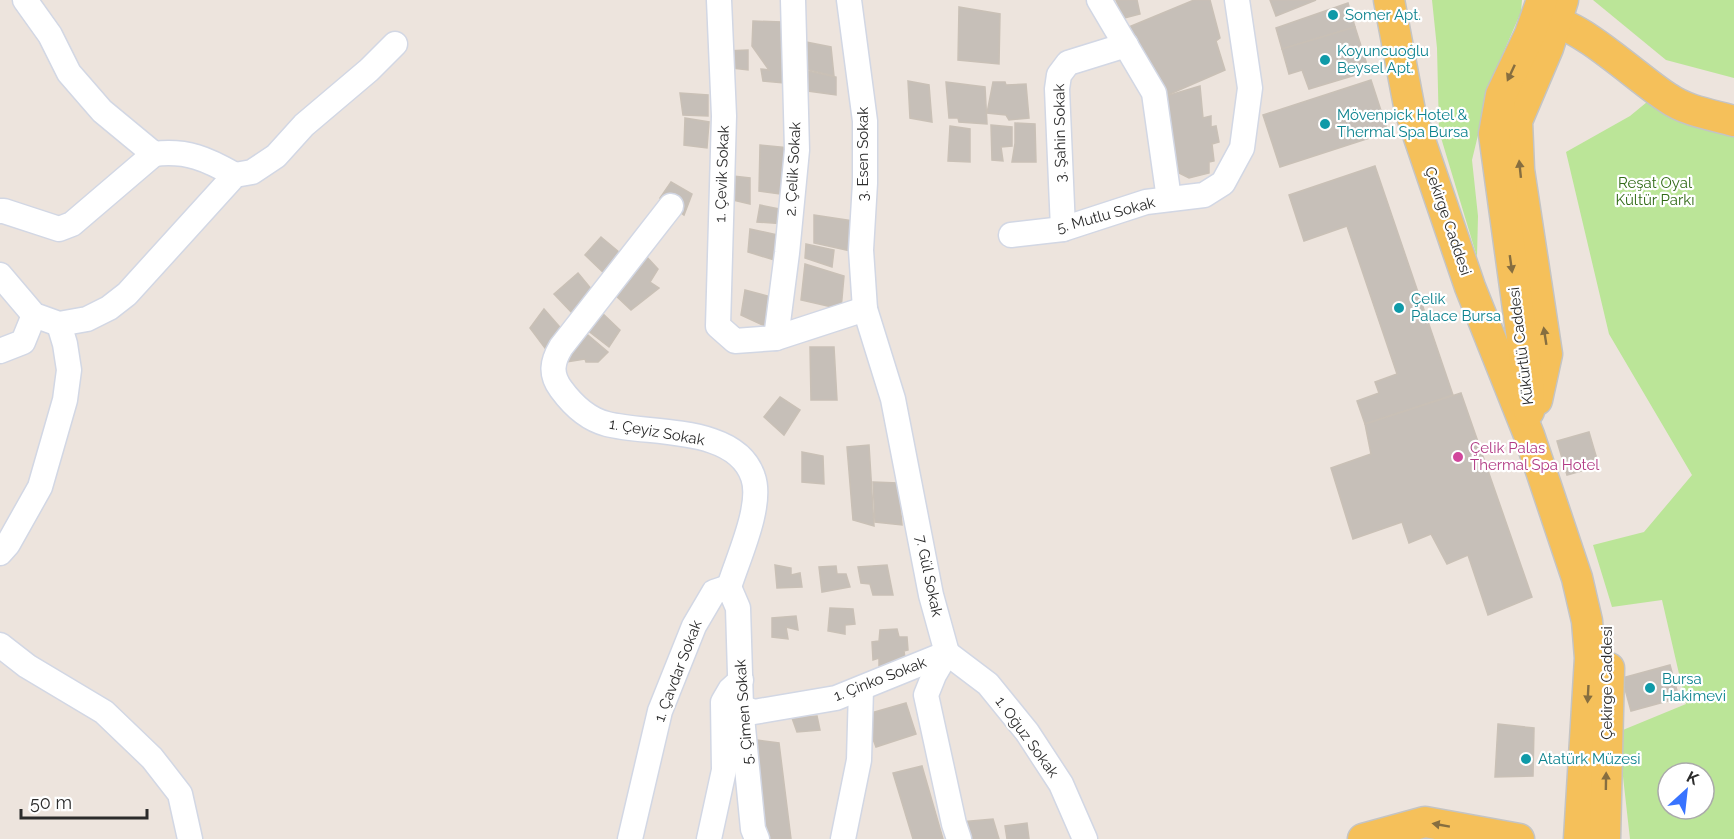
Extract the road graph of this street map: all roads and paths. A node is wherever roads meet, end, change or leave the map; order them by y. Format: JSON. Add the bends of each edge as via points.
{"nodes":[{"id":1,"x":25,"y":0,"type":"edge"},
{"id":2,"x":718,"y":0,"type":"edge"},
{"id":3,"x":793,"y":0,"type":"edge"},
{"id":4,"x":849,"y":0,"type":"edge"},
{"id":5,"x":1100,"y":0,"type":"edge"},
{"id":6,"x":1236,"y":0,"type":"edge"},
{"id":7,"x":1389,"y":0,"type":"edge"},
{"id":8,"x":1558,"y":6,"type":"edge"},
{"id":9,"x":394,"y":44,"type":"dead end"},
{"id":10,"x":1126,"y":45,"type":"junction"},
{"id":11,"x":1734,"y":102,"type":"edge"},
{"id":12,"x":1734,"y":120,"type":"edge"},
{"id":13,"x":154,"y":154,"type":"junction"},
{"id":14,"x":235,"y":175,"type":"junction"},
{"id":15,"x":1169,"y":199,"type":"junction"},
{"id":16,"x":670,"y":206,"type":"dead end"},
{"id":17,"x":0,"y":212,"type":"edge"},
{"id":18,"x":1063,"y":230,"type":"junction"},
{"id":19,"x":1011,"y":235,"type":"dead end"},
{"id":20,"x":0,"y":275,"type":"edge"},
{"id":21,"x":866,"y":309,"type":"junction"},
{"id":22,"x":34,"y":315,"type":"junction"},
{"id":23,"x":59,"y":324,"type":"junction"},
{"id":24,"x":776,"y":338,"type":"junction"},
{"id":25,"x":0,"y":351,"type":"edge"},
{"id":26,"x":1529,"y":435,"type":"junction"},
{"id":27,"x":0,"y":553,"type":"edge"},
{"id":28,"x":729,"y":586,"type":"junction"},
{"id":29,"x":0,"y":645,"type":"edge"},
{"id":30,"x":947,"y":652,"type":"junction"},
{"id":31,"x":741,"y":680,"type":"junction"},
{"id":32,"x":861,"y":689,"type":"junction"},
{"id":33,"x":741,"y":707,"type":"junction"},
{"id":34,"x":190,"y":839,"type":"edge"},
{"id":35,"x":630,"y":839,"type":"edge"},
{"id":36,"x":710,"y":839,"type":"edge"},
{"id":37,"x":756,"y":839,"type":"edge"},
{"id":38,"x":843,"y":839,"type":"edge"},
{"id":39,"x":959,"y":839,"type":"edge"},
{"id":40,"x":1084,"y":839,"type":"edge"},
{"id":41,"x":1363,"y":839,"type":"edge"},
{"id":42,"x":1519,"y":839,"type":"edge"},
{"id":43,"x":1579,"y":839,"type":"edge"},
{"id":44,"x":1605,"y":839,"type":"edge"}],
"edges":[{"from":1,"to":13,"type":"street","via":[[50,35],[69,73],[102,111]]},
{"from":2,"to":24,"type":"street","name":"1. Çevik Sokak","via":[[724,116],[718,326],[735,341]]},
{"from":3,"to":24,"type":"street","name":"2. Çelik Sokak","via":[[796,150]]},
{"from":4,"to":21,"type":"street","name":"3. Esen Sokak","via":[[865,121],[861,250]]},
{"from":5,"to":10,"type":"street"},
{"from":6,"to":15,"type":"street","name":"5. Mutlu Sokak","via":[[1250,88],[1242,147],[1223,183],[1204,195]]},
{"from":7,"to":26,"type":"main road","name":"Çekirge Caddesi","via":[[1410,111],[1470,286]]},
{"from":8,"to":11,"type":"main road","via":[[1593,21],[1681,86]]},
{"from":8,"to":12,"type":"main road","via":[[1588,39],[1670,100]]},
{"from":26,"to":8,"type":"main road","name":"Kükürtlü Caddesi","one_way":true,"via":[[1548,354],[1519,170],[1517,122]]},
{"from":8,"to":26,"type":"main road","name":"Kükürtlü Caddesi","one_way":true,"via":[[1545,24],[1530,34],[1501,95],[1494,134],[1528,382]]},
{"from":9,"to":14,"type":"street","via":[[304,125],[276,156],[252,172]]},
{"from":10,"to":15,"type":"street","via":[[1154,93]]},
{"from":10,"to":18,"type":"street","name":"3. Şahin Sokak","via":[[1068,63],[1059,75]]},
{"from":13,"to":14,"type":"street","via":[[184,154]]},
{"from":13,"to":17,"type":"street","via":[[72,224],[59,229]]},
{"from":14,"to":23,"type":"street","via":[[128,294],[87,319]]},
{"from":15,"to":18,"type":"street","name":"5. Mutlu Sokak","via":[[1146,202]]},
{"from":16,"to":28,"type":"street","name":"1. Çeyiz Sokak","via":[[561,347],[553,361],[554,379],[573,406],[605,424],[706,438],[741,455],[753,477],[757,502]]},
{"from":18,"to":19,"type":"street","name":"5. Mutlu Sokak"},
{"from":20,"to":22,"type":"street"},
{"from":21,"to":24,"type":"street"},
{"from":21,"to":30,"type":"street","name":"7. Gül Sokak","via":[[893,399],[931,595]]},
{"from":22,"to":23,"type":"street"},
{"from":22,"to":25,"type":"street","via":[[23,342]]},
{"from":23,"to":27,"type":"street","via":[[69,370],[65,400],[40,487]]},
{"from":26,"to":43,"type":"main road","name":"Çekirge Caddesi","one_way":true,"via":[[1577,578],[1587,621],[1590,658]]},
{"from":44,"to":26,"type":"main road","name":"Çekirge Caddesi","one_way":true,"via":[[1608,623],[1593,568]]},
{"from":28,"to":31,"type":"street","name":"5. Çimen Sokak","via":[[738,608]]},
{"from":28,"to":35,"type":"street","name":"1. Çavdar Sokak","via":[[714,592],[685,647],[660,711]]},
{"from":29,"to":34,"type":"street","via":[[27,666],[104,712],[152,758],[180,794]]},
{"from":30,"to":32,"type":"street","name":"1. Çinko Sokak"},
{"from":30,"to":39,"type":"street","via":[[926,695]]},
{"from":30,"to":40,"type":"street","name":"1. Oğuz Sokak","via":[[988,684],[1027,732],[1061,784]]},
{"from":31,"to":33,"type":"street","name":"5. Çimen Sokak"},
{"from":31,"to":36,"type":"street","via":[[723,702],[724,770]]},
{"from":32,"to":33,"type":"street","name":"1. Çinko Sokak","via":[[792,707],[754,712]]},
{"from":32,"to":38,"type":"street","via":[[859,760]]},
{"from":33,"to":37,"type":"street","name":"5. Çimen Sokak"},
{"from":42,"to":41,"type":"main road","one_way":true,"via":[[1425,822]]}]}
